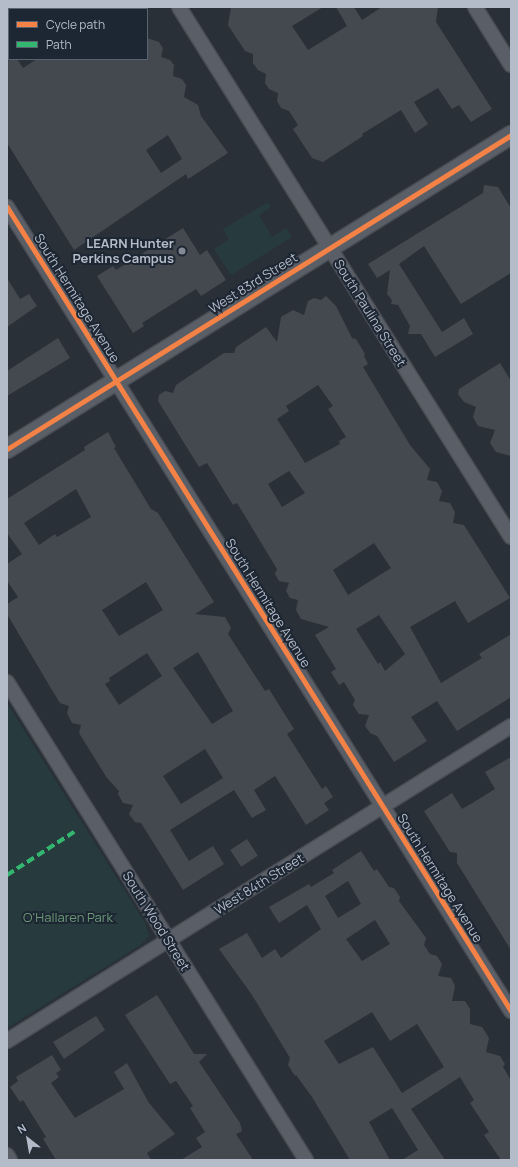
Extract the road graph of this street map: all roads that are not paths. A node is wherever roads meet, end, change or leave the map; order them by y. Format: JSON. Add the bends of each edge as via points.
{"nodes":[{"id":1,"x":179,"y":7,"type":"edge"},
{"id":2,"x":475,"y":7,"type":"edge"},
{"id":3,"x":511,"y":65,"type":"edge"},
{"id":4,"x":511,"y":135,"type":"edge"},
{"id":5,"x":7,"y":207,"type":"edge"},
{"id":6,"x":330,"y":248,"type":"junction"},
{"id":7,"x":116,"y":381,"type":"junction"},
{"id":8,"x":7,"y":449,"type":"edge"},
{"id":9,"x":511,"y":537,"type":"edge"},
{"id":10,"x":7,"y":682,"type":"edge"},
{"id":11,"x":511,"y":726,"type":"edge"},
{"id":12,"x":383,"y":806,"type":"junction"},
{"id":13,"x":168,"y":940,"type":"junction"},
{"id":14,"x":511,"y":1011,"type":"edge"},
{"id":15,"x":7,"y":1041,"type":"edge"},
{"id":16,"x":7,"y":1154,"type":"edge"},
{"id":17,"x":10,"y":1160,"type":"edge"},
{"id":18,"x":306,"y":1160,"type":"edge"}],
"edges":[{"from":1,"to":6,"type":"street","name":"South Paulina Street"},
{"from":2,"to":3,"type":"street"},
{"from":4,"to":6,"type":"street","name":"West 83rd Street"},
{"from":5,"to":7,"type":"street","name":"South Hermitage Avenue"},
{"from":6,"to":7,"type":"street","name":"West 83rd Street"},
{"from":6,"to":9,"type":"street","name":"South Paulina Street"},
{"from":7,"to":8,"type":"street","name":"West 83rd Street"},
{"from":7,"to":12,"type":"street","name":"South Hermitage Avenue"},
{"from":10,"to":13,"type":"street","name":"South Wood Street"},
{"from":11,"to":12,"type":"street","name":"West 84th Street"},
{"from":12,"to":13,"type":"street","name":"West 84th Street"},
{"from":12,"to":14,"type":"street","name":"South Hermitage Avenue"},
{"from":13,"to":15,"type":"street","name":"West 84th Street"},
{"from":13,"to":18,"type":"street","name":"South Wood Street"},
{"from":16,"to":17,"type":"street"}]}
